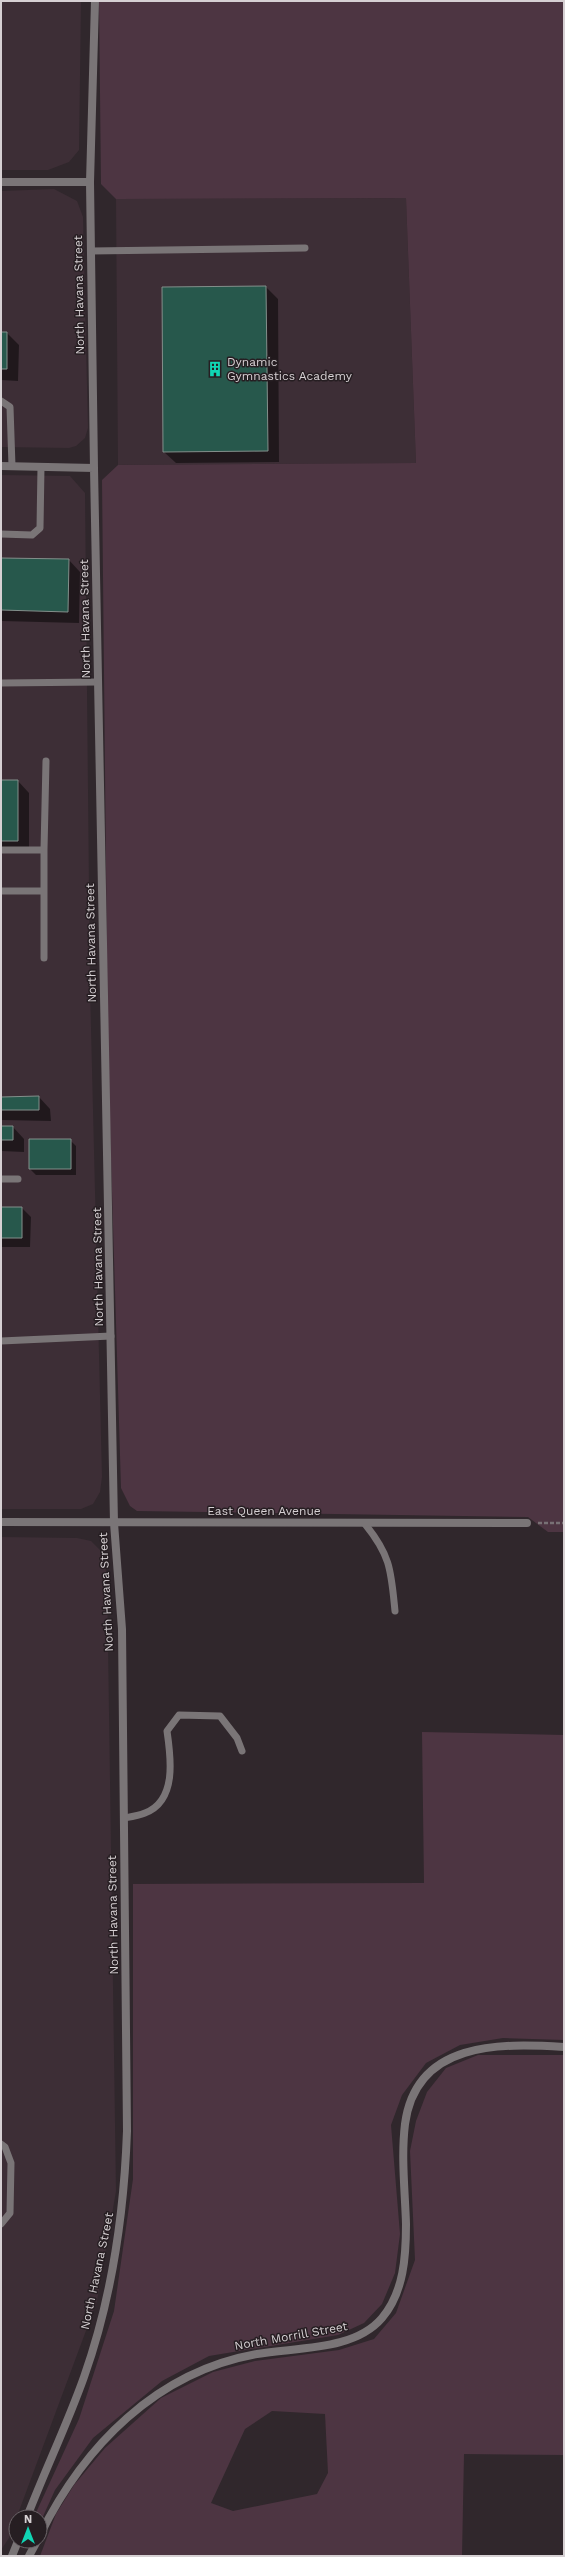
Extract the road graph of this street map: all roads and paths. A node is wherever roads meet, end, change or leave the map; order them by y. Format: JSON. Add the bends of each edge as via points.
{"nodes":[{"id":1,"x":95,"y":1,"type":"edge"},
{"id":2,"x":1,"y":182,"type":"edge"},
{"id":3,"x":90,"y":182,"type":"junction"},
{"id":4,"x":305,"y":248,"type":"dead end"},
{"id":5,"x":91,"y":250,"type":"junction"},
{"id":6,"x":1,"y":401,"type":"edge"},
{"id":7,"x":1,"y":466,"type":"edge"},
{"id":8,"x":12,"y":466,"type":"junction"},
{"id":9,"x":41,"y":467,"type":"junction"},
{"id":10,"x":94,"y":468,"type":"junction"},
{"id":11,"x":1,"y":534,"type":"edge"},
{"id":12,"x":98,"y":682,"type":"junction"},
{"id":13,"x":1,"y":683,"type":"edge"},
{"id":14,"x":46,"y":761,"type":"dead end"},
{"id":15,"x":1,"y":850,"type":"edge"},
{"id":16,"x":44,"y":850,"type":"junction"},
{"id":17,"x":1,"y":891,"type":"edge"},
{"id":18,"x":44,"y":891,"type":"junction"},
{"id":19,"x":44,"y":958,"type":"dead end"},
{"id":20,"x":1,"y":1179,"type":"edge"},
{"id":21,"x":18,"y":1179,"type":"dead end"},
{"id":22,"x":111,"y":1336,"type":"junction"},
{"id":23,"x":1,"y":1341,"type":"edge"},
{"id":24,"x":1,"y":1522,"type":"edge"},
{"id":25,"x":114,"y":1523,"type":"junction"},
{"id":26,"x":526,"y":1523,"type":"joint"},
{"id":27,"x":564,"y":1523,"type":"edge"},
{"id":28,"x":365,"y":1524,"type":"junction"},
{"id":29,"x":395,"y":1611,"type":"dead end"},
{"id":30,"x":242,"y":1751,"type":"dead end"},
{"id":31,"x":124,"y":1818,"type":"junction"},
{"id":32,"x":564,"y":2047,"type":"edge"},
{"id":33,"x":1,"y":2144,"type":"edge"},
{"id":34,"x":1,"y":2224,"type":"edge"},
{"id":35,"x":30,"y":2509,"type":"edge"},
{"id":36,"x":48,"y":2520,"type":"edge"}],
"edges":[{"from":1,"to":3,"type":"street","name":"North Havana Street"},
{"from":2,"to":3,"type":"street"},
{"from":3,"to":5,"type":"street","name":"North Havana Street"},
{"from":4,"to":5,"type":"lane"},
{"from":5,"to":10,"type":"street","name":"North Havana Street"},
{"from":6,"to":8,"type":"lane","via":[[10,407]]},
{"from":7,"to":8,"type":"street"},
{"from":8,"to":9,"type":"street"},
{"from":9,"to":10,"type":"street"},
{"from":9,"to":11,"type":"lane","via":[[40,528],[32,535]]},
{"from":10,"to":12,"type":"street","name":"North Havana Street"},
{"from":12,"to":13,"type":"lane"},
{"from":12,"to":22,"type":"street","name":"North Havana Street"},
{"from":14,"to":16,"type":"lane"},
{"from":15,"to":16,"type":"lane"},
{"from":16,"to":18,"type":"lane"},
{"from":17,"to":18,"type":"lane"},
{"from":18,"to":19,"type":"lane"},
{"from":20,"to":21,"type":"lane"},
{"from":22,"to":23,"type":"lane"},
{"from":22,"to":25,"type":"street","name":"North Havana Street"},
{"from":24,"to":25,"type":"street","name":"East Queen Avenue"},
{"from":25,"to":28,"type":"street","name":"East Queen Avenue"},
{"from":25,"to":31,"type":"street","name":"North Havana Street","via":[[122,1629]]},
{"from":26,"to":27,"type":"path"},
{"from":26,"to":28,"type":"street","name":"East Queen Avenue"},
{"from":28,"to":29,"type":"lane","via":[[382,1544],[390,1566]]},
{"from":30,"to":31,"type":"lane","via":[[237,1738],[220,1716],[179,1715],[167,1731],[169,1786],[162,1799],[146,1813]]},
{"from":31,"to":35,"type":"street","name":"North Havana Street","via":[[128,2091],[122,2211],[105,2300],[84,2376]]},
{"from":32,"to":36,"type":"street","name":"North Morrill Street","via":[[504,2045],[475,2049],[450,2058],[431,2072],[416,2092],[405,2122],[406,2238],[403,2273],[398,2290],[381,2319],[371,2329],[339,2342],[233,2359],[168,2386],[125,2419],[96,2448],[62,2493]]},
{"from":33,"to":34,"type":"lane","via":[[5,2147],[11,2163],[10,2213]]}]}
